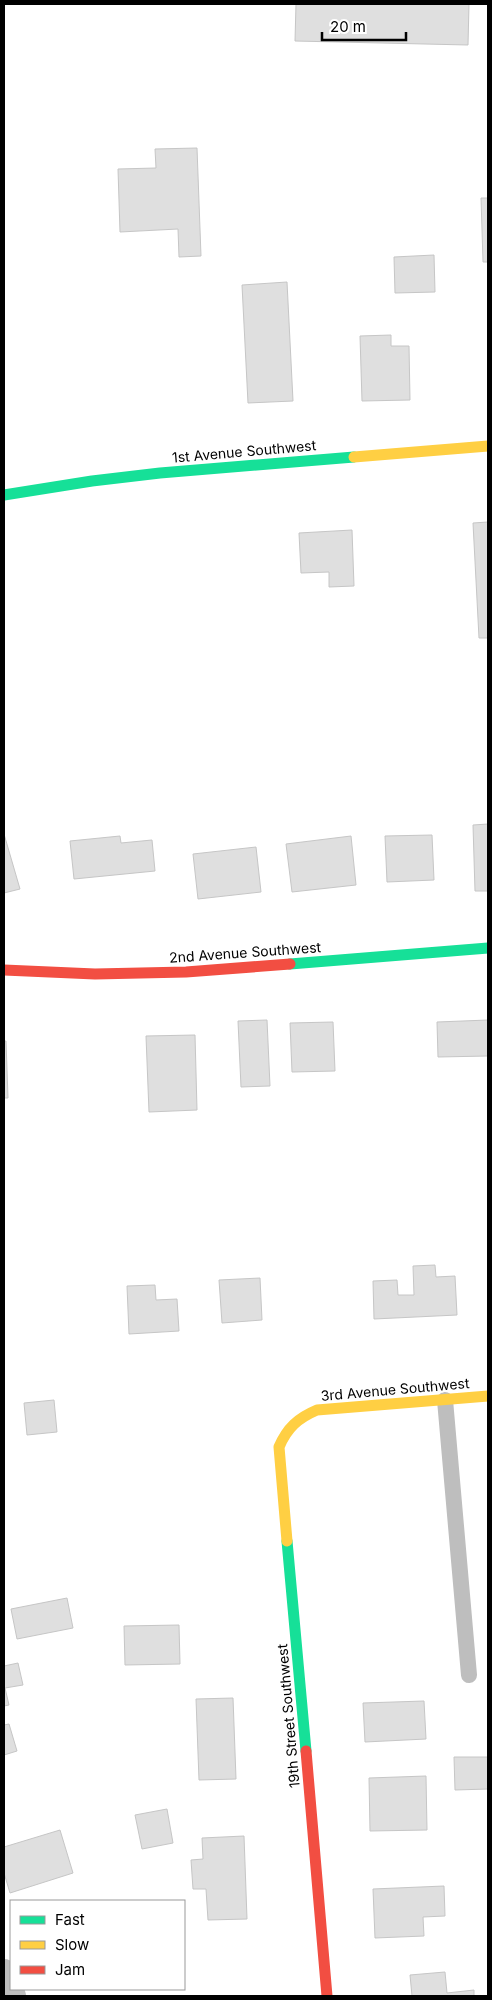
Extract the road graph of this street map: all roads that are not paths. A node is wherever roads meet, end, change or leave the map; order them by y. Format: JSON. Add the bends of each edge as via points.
{"nodes":[{"id":1,"x":488,"y":446,"type":"edge"},
{"id":2,"x":4,"y":495,"type":"edge"},
{"id":3,"x":488,"y":948,"type":"edge"},
{"id":4,"x":4,"y":970,"type":"edge"},
{"id":5,"x":488,"y":1396,"type":"edge"},
{"id":6,"x":445,"y":1400,"type":"junction"},
{"id":7,"x":284,"y":1434,"type":"joint"},
{"id":8,"x":469,"y":1675,"type":"dead end"},
{"id":9,"x":4,"y":1973,"type":"edge"},
{"id":10,"x":12,"y":1996,"type":"edge"},
{"id":11,"x":327,"y":1996,"type":"edge"}],
"edges":[{"from":1,"to":2,"type":"street","name":"1st Avenue Southwest","via":[[160,473],[92,480]]},
{"from":3,"to":4,"type":"street","name":"2nd Avenue Southwest","via":[[186,972],[95,974]]},
{"from":5,"to":6,"type":"street","name":"3rd Avenue Southwest"},
{"from":6,"to":7,"type":"street","name":"3rd Avenue Southwest","via":[[317,1410],[298,1418]]},
{"from":6,"to":8,"type":"lane"},
{"from":7,"to":11,"type":"street","name":"19th Street Southwest","via":[[279,1447]]},
{"from":9,"to":10,"type":"street"}]}
